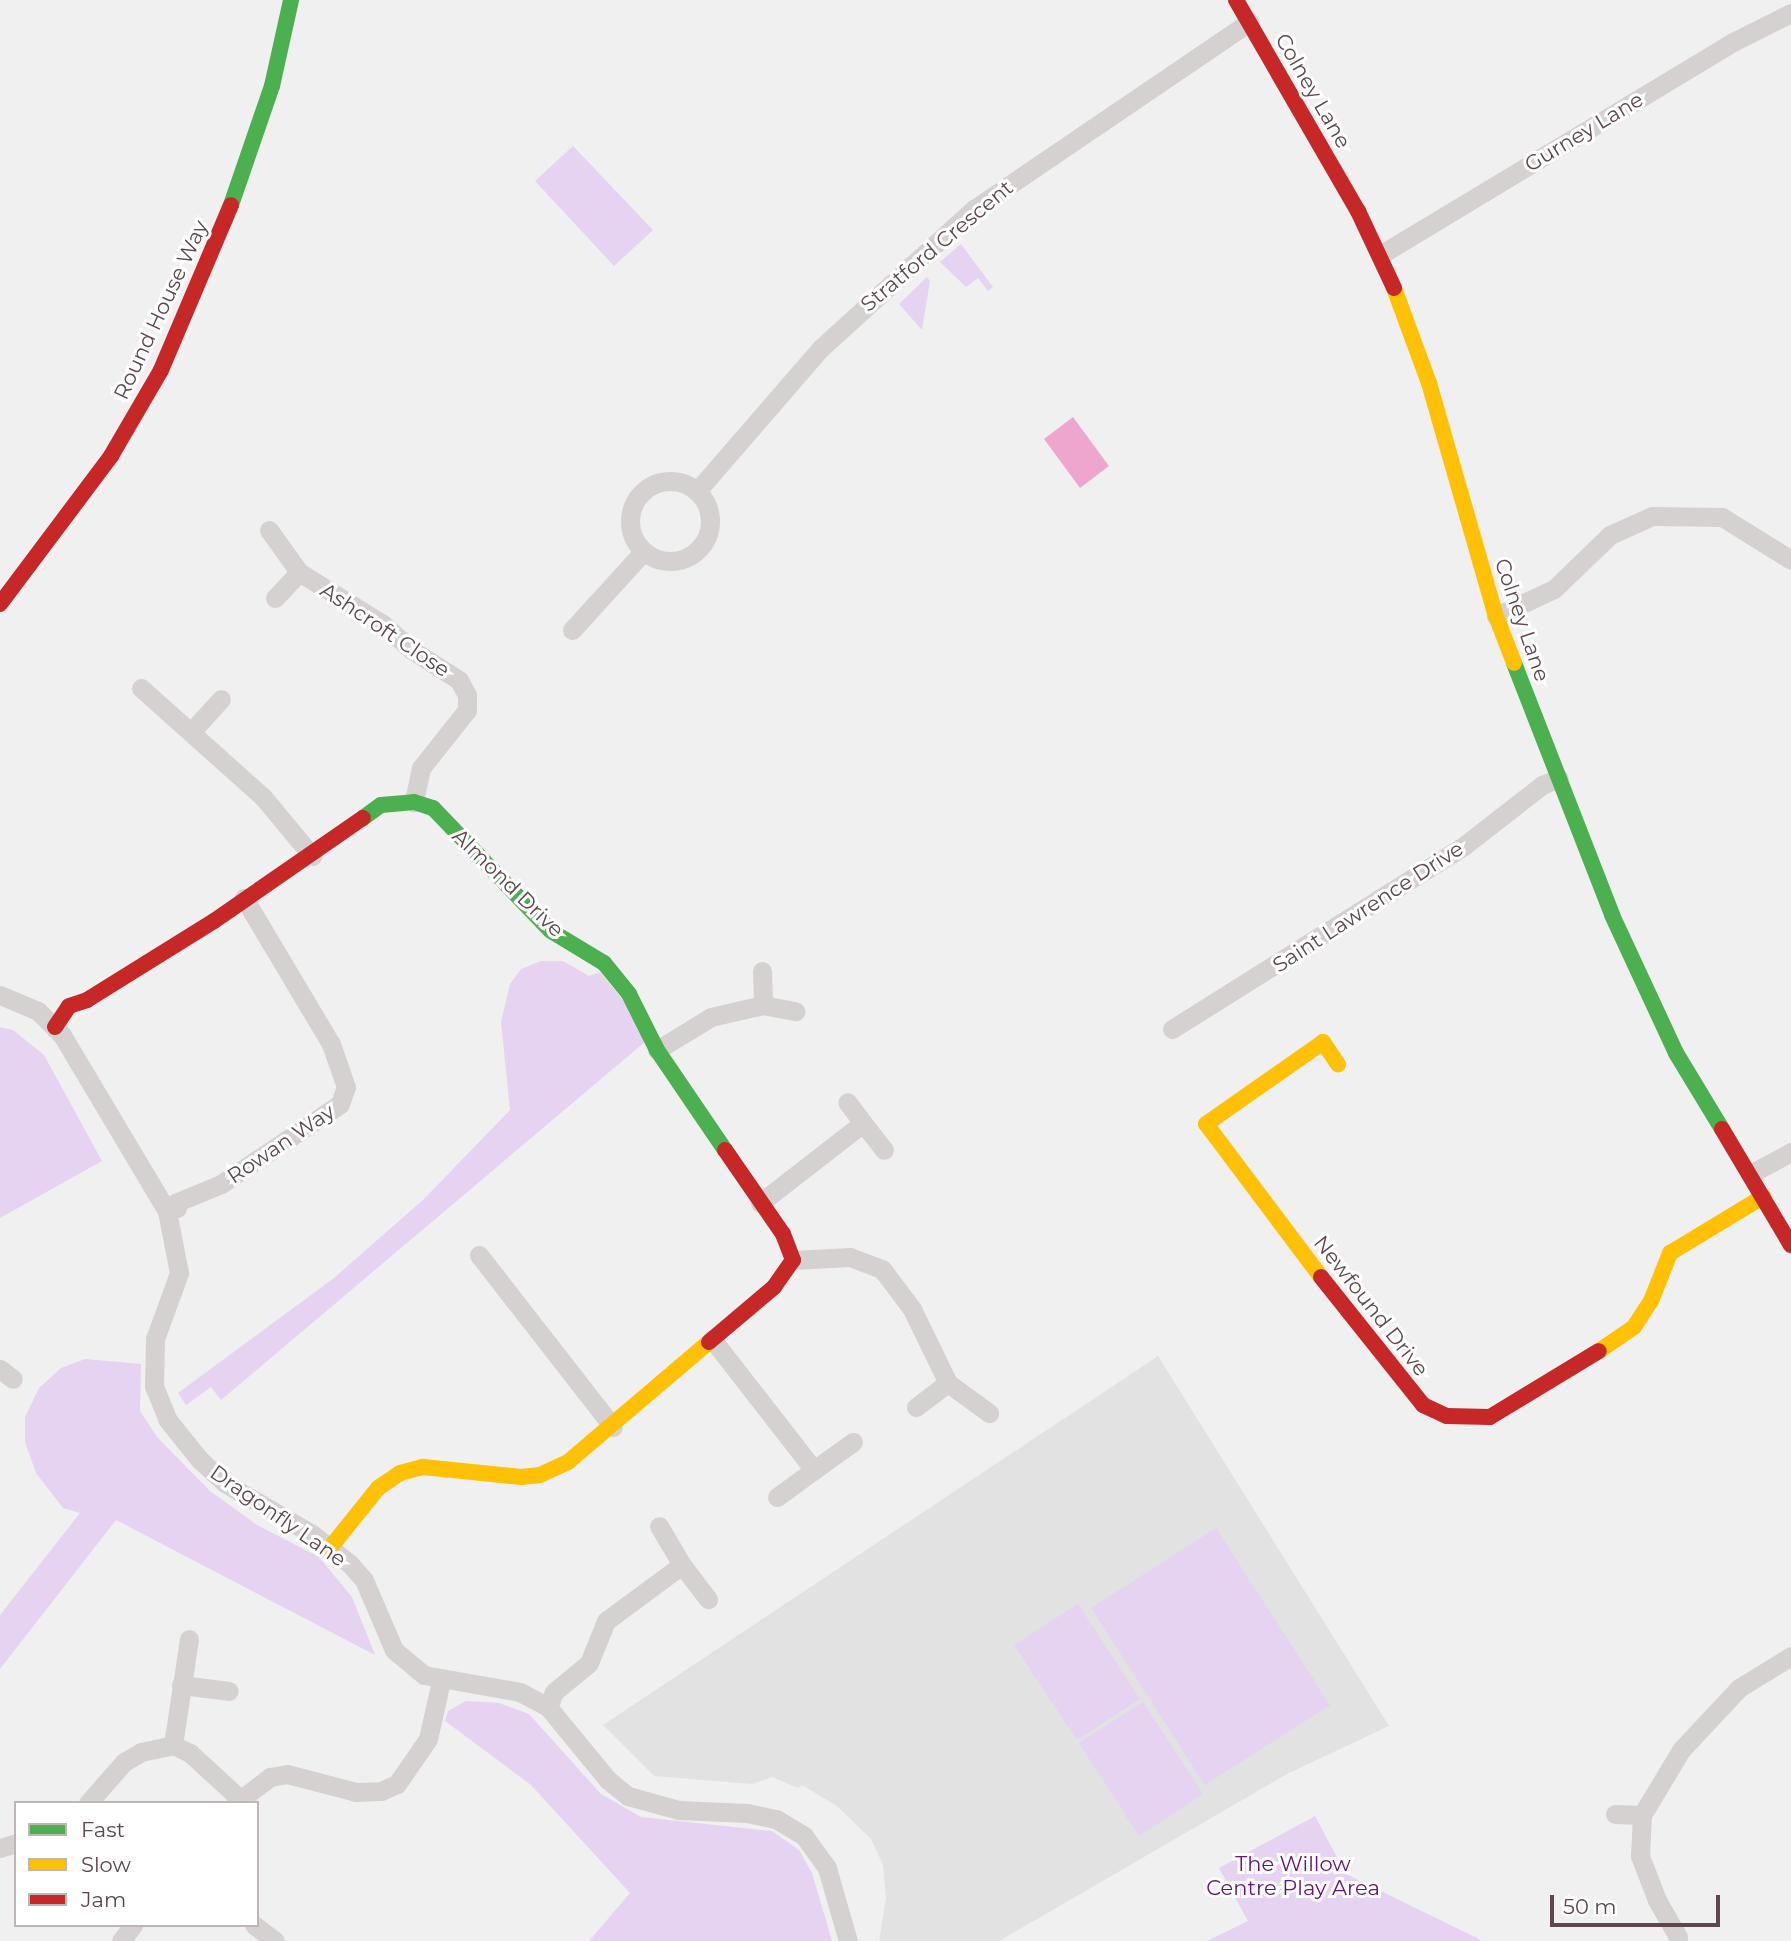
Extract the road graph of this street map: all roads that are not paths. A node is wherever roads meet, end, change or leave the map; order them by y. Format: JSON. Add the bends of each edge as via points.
{"nodes":[{"id":1,"x":291,"y":0,"type":"edge"},
{"id":2,"x":1236,"y":0,"type":"edge"},
{"id":3,"x":1791,"y":13,"type":"edge"},
{"id":4,"x":1249,"y":22,"type":"junction"},
{"id":5,"x":1380,"y":255,"type":"junction"},
{"id":6,"x":697,"y":491,"type":"junction"},
{"id":7,"x":269,"y":530,"type":"dead end"},
{"id":8,"x":643,"y":552,"type":"junction"},
{"id":9,"x":1791,"y":561,"type":"edge"},
{"id":10,"x":299,"y":572,"type":"junction"},
{"id":11,"x":275,"y":597,"type":"dead end"},
{"id":12,"x":0,"y":604,"type":"edge"},
{"id":13,"x":1496,"y":616,"type":"junction"},
{"id":14,"x":572,"y":630,"type":"dead end"},
{"id":15,"x":141,"y":688,"type":"dead end"},
{"id":16,"x":221,"y":699,"type":"dead end"},
{"id":17,"x":192,"y":731,"type":"junction"},
{"id":18,"x":1559,"y":778,"type":"junction"},
{"id":19,"x":414,"y":802,"type":"junction"},
{"id":20,"x":312,"y":856,"type":"junction"},
{"id":21,"x":244,"y":898,"type":"junction"},
{"id":22,"x":762,"y":971,"type":"dead end"},
{"id":23,"x":0,"y":995,"type":"edge"},
{"id":24,"x":762,"y":1005,"type":"junction"},
{"id":25,"x":795,"y":1011,"type":"dead end"},
{"id":26,"x":55,"y":1027,"type":"junction"},
{"id":27,"x":1172,"y":1029,"type":"dead end"},
{"id":28,"x":657,"y":1050,"type":"junction"},
{"id":29,"x":1338,"y":1064,"type":"dead end"},
{"id":30,"x":847,"y":1102,"type":"dead end"},
{"id":31,"x":863,"y":1123,"type":"junction"},
{"id":32,"x":884,"y":1150,"type":"dead end"},
{"id":33,"x":1791,"y":1152,"type":"edge"},
{"id":34,"x":1750,"y":1174,"type":"junction"},
{"id":35,"x":1763,"y":1197,"type":"junction"},
{"id":36,"x":760,"y":1203,"type":"junction"},
{"id":37,"x":167,"y":1211,"type":"junction"},
{"id":38,"x":1791,"y":1245,"type":"edge"},
{"id":39,"x":479,"y":1255,"type":"dead end"},
{"id":40,"x":793,"y":1261,"type":"junction"},
{"id":41,"x":712,"y":1339,"type":"junction"},
{"id":42,"x":948,"y":1383,"type":"junction"},
{"id":43,"x":916,"y":1407,"type":"dead end"},
{"id":44,"x":989,"y":1413,"type":"dead end"},
{"id":45,"x":613,"y":1427,"type":"junction"},
{"id":46,"x":853,"y":1442,"type":"dead end"},
{"id":47,"x":814,"y":1469,"type":"junction"},
{"id":48,"x":778,"y":1497,"type":"dead end"},
{"id":49,"x":659,"y":1526,"type":"dead end"},
{"id":50,"x":330,"y":1548,"type":"junction"},
{"id":51,"x":682,"y":1565,"type":"junction"},
{"id":52,"x":708,"y":1599,"type":"dead end"},
{"id":53,"x":189,"y":1639,"type":"dead end"},
{"id":54,"x":1791,"y":1656,"type":"edge"},
{"id":55,"x":440,"y":1681,"type":"junction"},
{"id":56,"x":181,"y":1685,"type":"junction"},
{"id":57,"x":229,"y":1691,"type":"dead end"},
{"id":58,"x":548,"y":1707,"type":"junction"},
{"id":59,"x":173,"y":1745,"type":"junction"},
{"id":60,"x":90,"y":1801,"type":"edge"},
{"id":61,"x":238,"y":1801,"type":"edge"},
{"id":62,"x":1615,"y":1814,"type":"dead end"},
{"id":63,"x":1642,"y":1815,"type":"junction"},
{"id":64,"x":257,"y":1927,"type":"edge"},
{"id":65,"x":1678,"y":1937,"type":"dead end"},
{"id":66,"x":275,"y":1941,"type":"edge"},
{"id":67,"x":848,"y":1941,"type":"edge"}],
"edges":[{"from":1,"to":12,"type":"street","name":"Round House Way","via":[[272,86],[247,163],[200,287],[161,370],[111,456]]},
{"from":2,"to":4,"type":"street","name":"Colney Lane"},
{"from":3,"to":5,"type":"street","name":"Gurney Lane","via":[[1734,42]]},
{"from":4,"to":5,"type":"street","name":"Colney Lane"},
{"from":4,"to":6,"type":"street","name":"Stratford Crescent","via":[[974,209],[821,348]]},
{"from":5,"to":13,"type":"street","name":"Colney Lane","via":[[1429,383]]},
{"from":6,"to":8,"type":"street","via":[[710,521],[698,551],[668,562]]},
{"from":6,"to":8,"type":"street","via":[[669,480],[639,493],[629,524]]},
{"from":7,"to":10,"type":"street","name":"Ashcroft Close"},
{"from":8,"to":14,"type":"street"},
{"from":9,"to":13,"type":"street","via":[[1722,517],[1652,516],[1610,535],[1554,589]]},
{"from":10,"to":11,"type":"street","name":"Ashcroft Close"},
{"from":10,"to":19,"type":"street","name":"Ashcroft Close","via":[[375,619],[459,680],[467,695],[467,710],[421,768]]},
{"from":13,"to":18,"type":"street","name":"Colney Lane"},
{"from":15,"to":17,"type":"street"},
{"from":16,"to":17,"type":"street"},
{"from":17,"to":20,"type":"street","via":[[263,797]]},
{"from":18,"to":27,"type":"street","name":"Saint Lawrence Drive","via":[[1542,785],[1465,845]]},
{"from":18,"to":34,"type":"street","name":"Colney Lane","via":[[1612,915],[1668,1036]]},
{"from":19,"to":20,"type":"street","via":[[381,805]]},
{"from":19,"to":28,"type":"street","name":"Almond Drive","via":[[433,808],[551,932],[604,963],[629,994]]},
{"from":20,"to":21,"type":"street"},
{"from":21,"to":26,"type":"street","via":[[87,1000],[69,1006]]},
{"from":21,"to":37,"type":"street","name":"Rowan Way","via":[[331,1044],[346,1087],[340,1104],[221,1184],[175,1203],[177,1208]]},
{"from":22,"to":24,"type":"street"},
{"from":23,"to":26,"type":"street","name":"Dragonfly Lane","via":[[38,1012]]},
{"from":24,"to":25,"type":"street"},
{"from":24,"to":28,"type":"street","via":[[711,1017]]},
{"from":26,"to":37,"type":"street","name":"Dragonfly Lane"},
{"from":28,"to":36,"type":"street","name":"Almond Drive"},
{"from":29,"to":35,"type":"street","name":"Newfound Drive","via":[[1322,1042],[1206,1124],[1380,1355],[1423,1405],[1447,1416],[1490,1417],[1512,1408],[1598,1352],[1634,1326],[1651,1301],[1670,1253]]},
{"from":30,"to":31,"type":"street"},
{"from":31,"to":32,"type":"street"},
{"from":31,"to":36,"type":"street"},
{"from":33,"to":34,"type":"street"},
{"from":34,"to":35,"type":"street","name":"Colney Lane"},
{"from":35,"to":38,"type":"street","name":"Colney Lane"},
{"from":36,"to":40,"type":"street","name":"Almond Drive","via":[[783,1234]]},
{"from":37,"to":50,"type":"street","name":"Dragonfly Lane","via":[[179,1273],[151,1362],[154,1386],[167,1419],[225,1483]]},
{"from":39,"to":45,"type":"street"},
{"from":40,"to":41,"type":"street","via":[[774,1287]]},
{"from":40,"to":42,"type":"street","via":[[850,1257],[883,1269],[912,1309]]},
{"from":41,"to":45,"type":"street"},
{"from":41,"to":47,"type":"street"},
{"from":42,"to":43,"type":"street"},
{"from":42,"to":44,"type":"street"},
{"from":45,"to":50,"type":"street","via":[[568,1462],[540,1475],[423,1467],[400,1473],[378,1488]]},
{"from":46,"to":47,"type":"street"},
{"from":47,"to":48,"type":"street"},
{"from":49,"to":51,"type":"street"},
{"from":50,"to":55,"type":"street","name":"Dragonfly Lane","via":[[364,1580],[394,1650],[424,1675]]},
{"from":51,"to":52,"type":"street"},
{"from":51,"to":58,"type":"street","via":[[606,1621],[589,1664],[554,1692]]},
{"from":53,"to":56,"type":"street"},
{"from":54,"to":63,"type":"street","via":[[1730,1696],[1681,1750]]},
{"from":55,"to":58,"type":"street","name":"Dragonfly Lane","via":[[520,1692]]},
{"from":55,"to":61,"type":"street","via":[[428,1739],[397,1784],[382,1791],[356,1792],[287,1774],[270,1777]]},
{"from":56,"to":57,"type":"street"},
{"from":56,"to":59,"type":"street"},
{"from":58,"to":67,"type":"street","name":"Dragonfly Lane","via":[[608,1780],[628,1796],[679,1810],[747,1812],[776,1819],[804,1836],[827,1868]]},
{"from":59,"to":60,"type":"street","via":[[141,1752],[124,1762]]},
{"from":59,"to":61,"type":"street","via":[[190,1753]]},
{"from":62,"to":63,"type":"street"},
{"from":63,"to":65,"type":"street","via":[[1640,1856]]},
{"from":64,"to":66,"type":"street"}]}
